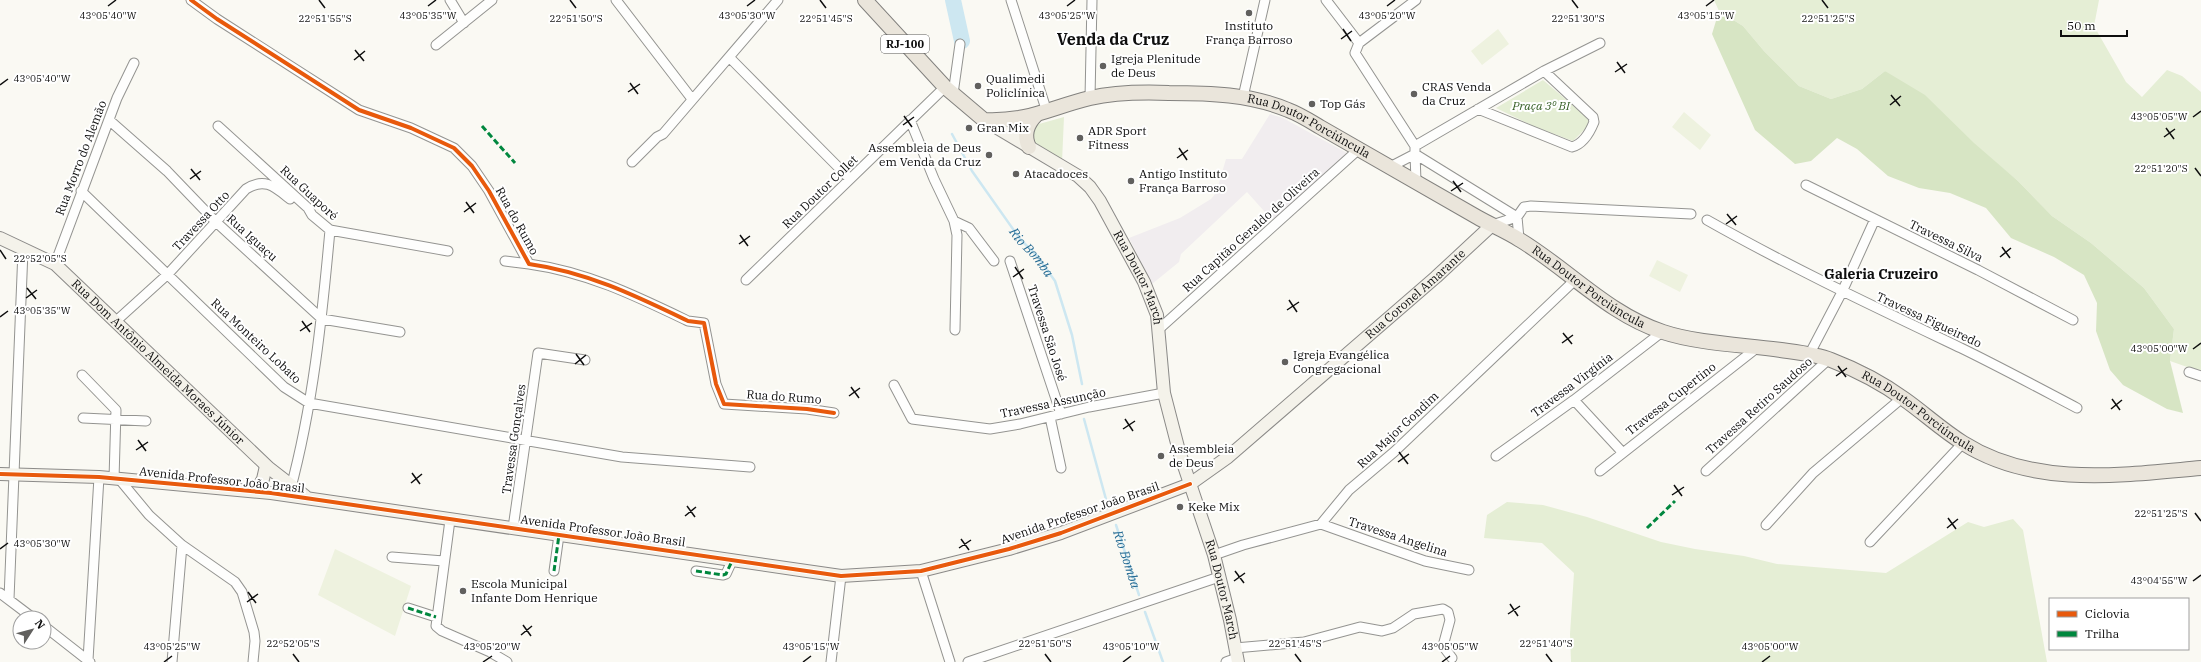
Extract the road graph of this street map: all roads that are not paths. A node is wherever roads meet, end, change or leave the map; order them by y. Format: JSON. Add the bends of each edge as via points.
{"nodes":[{"id":1,"x":191,"y":0,"type":"edge"},
{"id":2,"x":450,"y":0,"type":"edge"},
{"id":3,"x":492,"y":0,"type":"edge"},
{"id":4,"x":616,"y":0,"type":"edge"},
{"id":5,"x":778,"y":0,"type":"edge"},
{"id":6,"x":865,"y":0,"type":"edge"},
{"id":7,"x":1011,"y":0,"type":"edge"},
{"id":8,"x":1092,"y":0,"type":"edge"},
{"id":9,"x":1265,"y":0,"type":"edge"},
{"id":10,"x":1326,"y":0,"type":"edge"},
{"id":11,"x":1416,"y":0,"type":"edge"},
{"id":12,"x":464,"y":23,"type":"junction"},
{"id":13,"x":1359,"y":43,"type":"junction"},
{"id":14,"x":1600,"y":43,"type":"dead end"},
{"id":15,"x":960,"y":44,"type":"dead end"},
{"id":16,"x":436,"y":45,"type":"dead end"},
{"id":17,"x":729,"y":56,"type":"junction"},
{"id":18,"x":134,"y":63,"type":"dead end"},
{"id":19,"x":1544,"y":71,"type":"junction"},
{"id":20,"x":949,"y":91,"type":"junction"},
{"id":21,"x":1243,"y":97,"type":"junction"},
{"id":22,"x":1090,"y":98,"type":"junction"},
{"id":23,"x":692,"y":99,"type":"junction"},
{"id":24,"x":1478,"y":109,"type":"junction"},
{"id":25,"x":1042,"y":114,"type":"junction"},
{"id":26,"x":109,"y":120,"type":"junction"},
{"id":27,"x":910,"y":120,"type":"junction"},
{"id":28,"x":984,"y":120,"type":"junction"},
{"id":29,"x":218,"y":126,"type":"dead end"},
{"id":30,"x":1029,"y":147,"type":"junction"},
{"id":31,"x":1359,"y":149,"type":"junction"},
{"id":32,"x":1415,"y":150,"type":"junction"},
{"id":33,"x":632,"y":162,"type":"dead end"},
{"id":34,"x":1390,"y":167,"type":"junction"},
{"id":35,"x":850,"y":178,"type":"junction"},
{"id":36,"x":1416,"y":181,"type":"junction"},
{"id":37,"x":1806,"y":185,"type":"dead end"},
{"id":38,"x":81,"y":191,"type":"junction"},
{"id":39,"x":1691,"y":214,"type":"dead end"},
{"id":40,"x":312,"y":215,"type":"junction"},
{"id":41,"x":1517,"y":217,"type":"junction"},
{"id":42,"x":1875,"y":219,"type":"junction"},
{"id":43,"x":1707,"y":220,"type":"dead end"},
{"id":44,"x":954,"y":221,"type":"junction"},
{"id":45,"x":216,"y":222,"type":"junction"},
{"id":46,"x":1492,"y":225,"type":"junction"},
{"id":47,"x":330,"y":230,"type":"junction"},
{"id":48,"x":0,"y":238,"type":"edge"},
{"id":49,"x":1519,"y":239,"type":"junction"},
{"id":50,"x":22,"y":250,"type":"junction"},
{"id":51,"x":448,"y":251,"type":"dead end"},
{"id":52,"x":505,"y":261,"type":"dead end"},
{"id":53,"x":994,"y":261,"type":"dead end"},
{"id":54,"x":1010,"y":261,"type":"dead end"},
{"id":55,"x":55,"y":264,"type":"junction"},
{"id":56,"x":528,"y":264,"type":"junction"},
{"id":57,"x":168,"y":274,"type":"junction"},
{"id":58,"x":746,"y":280,"type":"dead end"},
{"id":59,"x":1575,"y":280,"type":"junction"},
{"id":60,"x":1842,"y":292,"type":"junction"},
{"id":61,"x":322,"y":319,"type":"junction"},
{"id":62,"x":2073,"y":320,"type":"dead end"},
{"id":63,"x":115,"y":322,"type":"junction"},
{"id":64,"x":955,"y":330,"type":"dead end"},
{"id":65,"x":1158,"y":330,"type":"junction"},
{"id":66,"x":400,"y":332,"type":"dead end"},
{"id":67,"x":1662,"y":332,"type":"junction"},
{"id":68,"x":1758,"y":347,"type":"junction"},
{"id":69,"x":1810,"y":355,"type":"junction"},
{"id":70,"x":1829,"y":359,"type":"junction"},
{"id":71,"x":585,"y":360,"type":"dead end"},
{"id":72,"x":2189,"y":372,"type":"dead end"},
{"id":73,"x":82,"y":375,"type":"dead end"},
{"id":74,"x":2201,"y":376,"type":"edge"},
{"id":75,"x":894,"y":385,"type":"dead end"},
{"id":76,"x":1164,"y":393,"type":"junction"},
{"id":77,"x":1902,"y":398,"type":"junction"},
{"id":78,"x":1574,"y":400,"type":"junction"},
{"id":79,"x":309,"y":403,"type":"junction"},
{"id":80,"x":2077,"y":408,"type":"dead end"},
{"id":81,"x":834,"y":413,"type":"dead end"},
{"id":82,"x":1061,"y":414,"type":"junction"},
{"id":83,"x":1050,"y":417,"type":"junction"},
{"id":84,"x":83,"y":418,"type":"dead end"},
{"id":85,"x":117,"y":420,"type":"junction"},
{"id":86,"x":146,"y":421,"type":"dead end"},
{"id":87,"x":527,"y":440,"type":"junction"},
{"id":88,"x":1963,"y":443,"type":"junction"},
{"id":89,"x":1622,"y":453,"type":"junction"},
{"id":90,"x":1496,"y":456,"type":"dead end"},
{"id":91,"x":266,"y":466,"type":"junction"},
{"id":92,"x":750,"y":467,"type":"dead end"},
{"id":93,"x":1061,"y":468,"type":"dead end"},
{"id":94,"x":2201,"y":468,"type":"edge"},
{"id":95,"x":1600,"y":471,"type":"dead end"},
{"id":96,"x":1706,"y":471,"type":"dead end"},
{"id":97,"x":0,"y":474,"type":"edge"},
{"id":98,"x":13,"y":475,"type":"junction"},
{"id":99,"x":99,"y":477,"type":"junction"},
{"id":100,"x":117,"y":480,"type":"junction"},
{"id":101,"x":1190,"y":484,"type":"junction"},
{"id":102,"x":256,"y":491,"type":"junction"},
{"id":103,"x":290,"y":491,"type":"junction"},
{"id":104,"x":308,"y":498,"type":"joint"},
{"id":105,"x":450,"y":520,"type":"junction"},
{"id":106,"x":1321,"y":524,"type":"junction"},
{"id":107,"x":1766,"y":525,"type":"dead end"},
{"id":108,"x":513,"y":528,"type":"junction"},
{"id":109,"x":559,"y":535,"type":"junction"},
{"id":110,"x":1870,"y":542,"type":"dead end"},
{"id":111,"x":182,"y":545,"type":"junction"},
{"id":112,"x":1214,"y":555,"type":"junction"},
{"id":113,"x":392,"y":557,"type":"dead end"},
{"id":114,"x":444,"y":561,"type":"junction"},
{"id":115,"x":732,"y":561,"type":"junction"},
{"id":116,"x":1469,"y":570,"type":"dead end"},
{"id":117,"x":554,"y":571,"type":"dead end"},
{"id":118,"x":696,"y":571,"type":"dead end"},
{"id":119,"x":921,"y":571,"type":"junction"},
{"id":120,"x":841,"y":576,"type":"junction"},
{"id":121,"x":1219,"y":578,"type":"junction"},
{"id":122,"x":0,"y":593,"type":"edge"},
{"id":123,"x":8,"y":599,"type":"junction"},
{"id":124,"x":408,"y":608,"type":"dead end"},
{"id":125,"x":22,"y":610,"type":"edge"},
{"id":126,"x":436,"y":617,"type":"junction"},
{"id":127,"x":52,"y":632,"type":"edge"},
{"id":128,"x":1234,"y":658,"type":"edge"},
{"id":129,"x":1452,"y":658,"type":"dead end"},
{"id":130,"x":89,"y":661,"type":"edge"},
{"id":131,"x":172,"y":662,"type":"edge"},
{"id":132,"x":253,"y":662,"type":"edge"},
{"id":133,"x":507,"y":662,"type":"edge"},
{"id":134,"x":831,"y":662,"type":"edge"},
{"id":135,"x":950,"y":662,"type":"edge"},
{"id":136,"x":968,"y":662,"type":"edge"}],
"edges":[{"from":1,"to":56,"type":"street","name":"Rua do Rumo","via":[[359,110],[411,128],[454,148],[472,166],[489,191]]},
{"from":2,"to":12,"type":"street"},
{"from":3,"to":12,"type":"street"},
{"from":4,"to":23,"type":"street"},
{"from":5,"to":17,"type":"street"},
{"from":6,"to":20,"type":"main road","name":"Rua Doutor March","number":"RJ-100"},
{"from":7,"to":25,"type":"street"},
{"from":8,"to":22,"type":"street"},
{"from":9,"to":21,"type":"street"},
{"from":10,"to":13,"type":"street"},
{"from":11,"to":13,"type":"street"},
{"from":12,"to":16,"type":"street"},
{"from":13,"to":32,"type":"street","via":[[1355,53]]},
{"from":14,"to":19,"type":"street"},
{"from":15,"to":20,"type":"street"},
{"from":17,"to":23,"type":"street"},
{"from":17,"to":35,"type":"street"},
{"from":18,"to":26,"type":"street","name":"Rua Morro do Alemão"},
{"from":19,"to":24,"type":"street"},
{"from":19,"to":24,"type":"street","via":[[1593,117],[1590,132],[1576,146],[1572,147]]},
{"from":20,"to":27,"type":"street","name":"Rua Doutor Collet"},
{"from":20,"to":28,"type":"main road","name":"Rua Doutor March","number":"RJ-100"},
{"from":21,"to":22,"type":"main road","name":"Rua Doutor Porciúncula","via":[[1209,93],[1135,92]]},
{"from":21,"to":31,"type":"main road","name":"Rua Doutor Porciúncula","via":[[1288,110]]},
{"from":22,"to":25,"type":"main road","name":"Rua Doutor Porciúncula"},
{"from":23,"to":33,"type":"street","via":[[664,134],[657,137]]},
{"from":24,"to":32,"type":"street"},
{"from":25,"to":28,"type":"main road","name":"Rua Doutor Porciúncula","via":[[1012,120]]},
{"from":25,"to":30,"type":"main road","via":[[1027,128],[1026,139]]},
{"from":26,"to":38,"type":"street","name":"Rua Morro do Alemão"},
{"from":26,"to":45,"type":"street","name":"Rua Iguaçu","via":[[167,171]]},
{"from":27,"to":35,"type":"street","name":"Rua Doutor Collet"},
{"from":27,"to":44,"type":"street"},
{"from":28,"to":30,"type":"main road","name":"Rua Doutor March","number":"RJ-100"},
{"from":29,"to":40,"type":"street","name":"Rua Guaporé","via":[[308,208]]},
{"from":30,"to":65,"type":"main road","name":"Rua Doutor March","number":"RJ-100","via":[[1078,176],[1100,201],[1144,282],[1157,315]]},
{"from":31,"to":34,"type":"main road","name":"Rua Doutor Porciúncula"},
{"from":31,"to":65,"type":"street","name":"Rua Capitão Geraldo de Oliveira"},
{"from":32,"to":34,"type":"street"},
{"from":32,"to":36,"type":"street"},
{"from":32,"to":41,"type":"street"},
{"from":34,"to":36,"type":"main road","name":"Rua Doutor Porciúncula"},
{"from":35,"to":58,"type":"street","name":"Rua Doutor Collet"},
{"from":36,"to":46,"type":"main road","name":"Rua Doutor Porciúncula"},
{"from":37,"to":42,"type":"street","name":"Travessa Silva"},
{"from":38,"to":55,"type":"street","name":"Rua Morro do Alemão"},
{"from":38,"to":57,"type":"street","name":"Rua Monteiro Lobato"},
{"from":39,"to":41,"type":"street","via":[[1531,206],[1524,208]]},
{"from":40,"to":45,"type":"street","name":"Travessa Otto","via":[[270,185],[255,183],[246,189]]},
{"from":40,"to":47,"type":"street","name":"Rua Guaporé"},
{"from":41,"to":46,"type":"street"},
{"from":41,"to":49,"type":"street"},
{"from":42,"to":60,"type":"street"},
{"from":42,"to":62,"type":"street","name":"Travessa Silva"},
{"from":43,"to":60,"type":"street","name":"Travessa Figueiredo"},
{"from":44,"to":53,"type":"street","via":[[969,228]]},
{"from":44,"to":64,"type":"street","via":[[957,235]]},
{"from":45,"to":57,"type":"street","name":"Travessa Otto"},
{"from":45,"to":61,"type":"street","name":"Rua Iguaçu"},
{"from":46,"to":49,"type":"main road","name":"Rua Doutor Porciúncula"},
{"from":46,"to":101,"type":"main road","name":"Rua Coronel Amarante","via":[[1228,457]]},
{"from":47,"to":51,"type":"street","name":"Rua Guaporé"},
{"from":47,"to":61,"type":"street"},
{"from":48,"to":50,"type":"main road","name":"Rua Dom Antônio Almeida Moraes Júnior"},
{"from":49,"to":59,"type":"main road","name":"Rua Doutor Porciúncula"},
{"from":50,"to":55,"type":"main road","name":"Rua Dom Antônio Almeida Moraes Júnior"},
{"from":50,"to":98,"type":"street"},
{"from":52,"to":56,"type":"street"},
{"from":54,"to":82,"type":"street","name":"Travessa São José"},
{"from":55,"to":63,"type":"main road","name":"Rua Dom Antônio Almeida Moraes Júnior"},
{"from":56,"to":81,"type":"street","name":"Rua do Rumo","via":[[597,280],[688,321],[704,323],[716,384],[724,404]]},
{"from":57,"to":63,"type":"street","name":"Travessa Otto"},
{"from":57,"to":79,"type":"street","name":"Rua Monteiro Lobato","via":[[284,387]]},
{"from":59,"to":67,"type":"main road","name":"Rua Doutor Porciúncula","via":[[1629,317]]},
{"from":59,"to":106,"type":"street","name":"Rua Major Gondim","via":[[1400,446],[1349,490]]},
{"from":60,"to":69,"type":"street"},
{"from":60,"to":80,"type":"street","name":"Travessa Figueiredo","via":[[1962,348]]},
{"from":61,"to":66,"type":"street"},
{"from":61,"to":79,"type":"street"},
{"from":63,"to":91,"type":"main road","name":"Rua Dom Antônio Almeida Moraes Júnior"},
{"from":65,"to":76,"type":"main road","name":"Rua Doutor March","number":"RJ-100"},
{"from":67,"to":68,"type":"main road","name":"Rua Doutor Porciúncula"},
{"from":67,"to":78,"type":"street","name":"Travessa Virgínia"},
{"from":68,"to":69,"type":"main road","name":"Rua Doutor Porciúncula"},
{"from":68,"to":89,"type":"street","name":"Travessa Cupertino"},
{"from":69,"to":70,"type":"main road","name":"Rua Doutor Porciúncula"},
{"from":70,"to":77,"type":"main road","name":"Rua Doutor Porciúncula","via":[[1858,371]]},
{"from":70,"to":96,"type":"street","name":"Travessa Retiro Saudoso"},
{"from":71,"to":87,"type":"street","name":"Travessa Gonçalves","via":[[538,353]]},
{"from":72,"to":74,"type":"street"},
{"from":73,"to":85,"type":"street","via":[[113,406]]},
{"from":75,"to":83,"type":"street","name":"Travessa Assunção","via":[[907,412],[916,420],[990,428]]},
{"from":76,"to":82,"type":"street","name":"Travessa Assunção"},
{"from":76,"to":101,"type":"main road","name":"Rua Doutor March","number":"RJ-100"},
{"from":77,"to":88,"type":"main road","name":"Rua Doutor Porciúncula"},
{"from":77,"to":107,"type":"street","via":[[1813,473]]},
{"from":78,"to":89,"type":"street"},
{"from":78,"to":90,"type":"street","name":"Travessa Virgínia"},
{"from":79,"to":87,"type":"street","name":"Rua Monteiro Lobato"},
{"from":79,"to":103,"type":"street"},
{"from":82,"to":83,"type":"street","name":"Travessa Assunção"},
{"from":83,"to":93,"type":"street"},
{"from":84,"to":85,"type":"street"},
{"from":85,"to":86,"type":"street"},
{"from":85,"to":100,"type":"street"},
{"from":87,"to":92,"type":"street","name":"Rua Monteiro Lobato","via":[[622,457]]},
{"from":87,"to":108,"type":"street","name":"Travessa Gonçalves"},
{"from":88,"to":94,"type":"main road","name":"Rua Doutor Porciúncula","via":[[1990,457],[2056,474],[2100,476]]},
{"from":88,"to":110,"type":"street"},
{"from":89,"to":95,"type":"street","name":"Travessa Cupertino"},
{"from":91,"to":102,"type":"main road","via":[[263,479]]},
{"from":91,"to":103,"type":"main road","name":"Rua Dom Antônio Almeida Moraes Júnior"},
{"from":97,"to":98,"type":"main road","name":"Avenida Professor João Brasil"},
{"from":98,"to":99,"type":"main road","name":"Avenida Professor João Brasil"},
{"from":98,"to":123,"type":"street"},
{"from":99,"to":100,"type":"main road","name":"Avenida Professor João Brasil"},
{"from":99,"to":130,"type":"street"},
{"from":100,"to":102,"type":"main road","name":"Avenida Professor João Brasil"},
{"from":100,"to":111,"type":"street","via":[[149,515]]},
{"from":101,"to":112,"type":"main road","name":"Rua Doutor March","number":"RJ-100"},
{"from":101,"to":119,"type":"main road","name":"Avenida Professor João Brasil","via":[[1062,533]]},
{"from":102,"to":103,"type":"main road","name":"Avenida Professor João Brasil"},
{"from":103,"to":104,"type":"main road","name":"Rua Dom Antônio Almeida Moraes Júnior"},
{"from":104,"to":105,"type":"main road","name":"Avenida Professor João Brasil"},
{"from":105,"to":108,"type":"main road","name":"Avenida Professor João Brasil"},
{"from":105,"to":114,"type":"street"},
{"from":106,"to":112,"type":"street"},
{"from":106,"to":116,"type":"street","name":"Travessa Angelina","via":[[1426,561]]},
{"from":108,"to":109,"type":"main road","name":"Avenida Professor João Brasil"},
{"from":109,"to":115,"type":"main road","name":"Avenida Professor João Brasil"},
{"from":109,"to":117,"type":"street"},
{"from":111,"to":131,"type":"street"},
{"from":111,"to":132,"type":"street","via":[[235,582],[242,592],[254,632]]},
{"from":112,"to":121,"type":"main road","name":"Rua Doutor March","number":"RJ-100"},
{"from":113,"to":114,"type":"street"},
{"from":114,"to":126,"type":"street"},
{"from":115,"to":118,"type":"street","via":[[723,575]]},
{"from":115,"to":120,"type":"main road","name":"Avenida Professor João Brasil"},
{"from":119,"to":120,"type":"main road","name":"Avenida Professor João Brasil"},
{"from":119,"to":135,"type":"street"},
{"from":120,"to":134,"type":"street"},
{"from":121,"to":128,"type":"main road","name":"Rua Doutor March","number":"RJ-100"},
{"from":121,"to":136,"type":"street"},
{"from":122,"to":123,"type":"street"},
{"from":123,"to":125,"type":"street"},
{"from":124,"to":126,"type":"street"},
{"from":126,"to":133,"type":"street","via":[[438,628]]},
{"from":127,"to":130,"type":"street"},
{"from":128,"to":129,"type":"street","via":[[1360,627],[1382,631],[1393,628],[1414,614],[1432,610],[1446,610],[1450,615],[1443,646]]}]}
